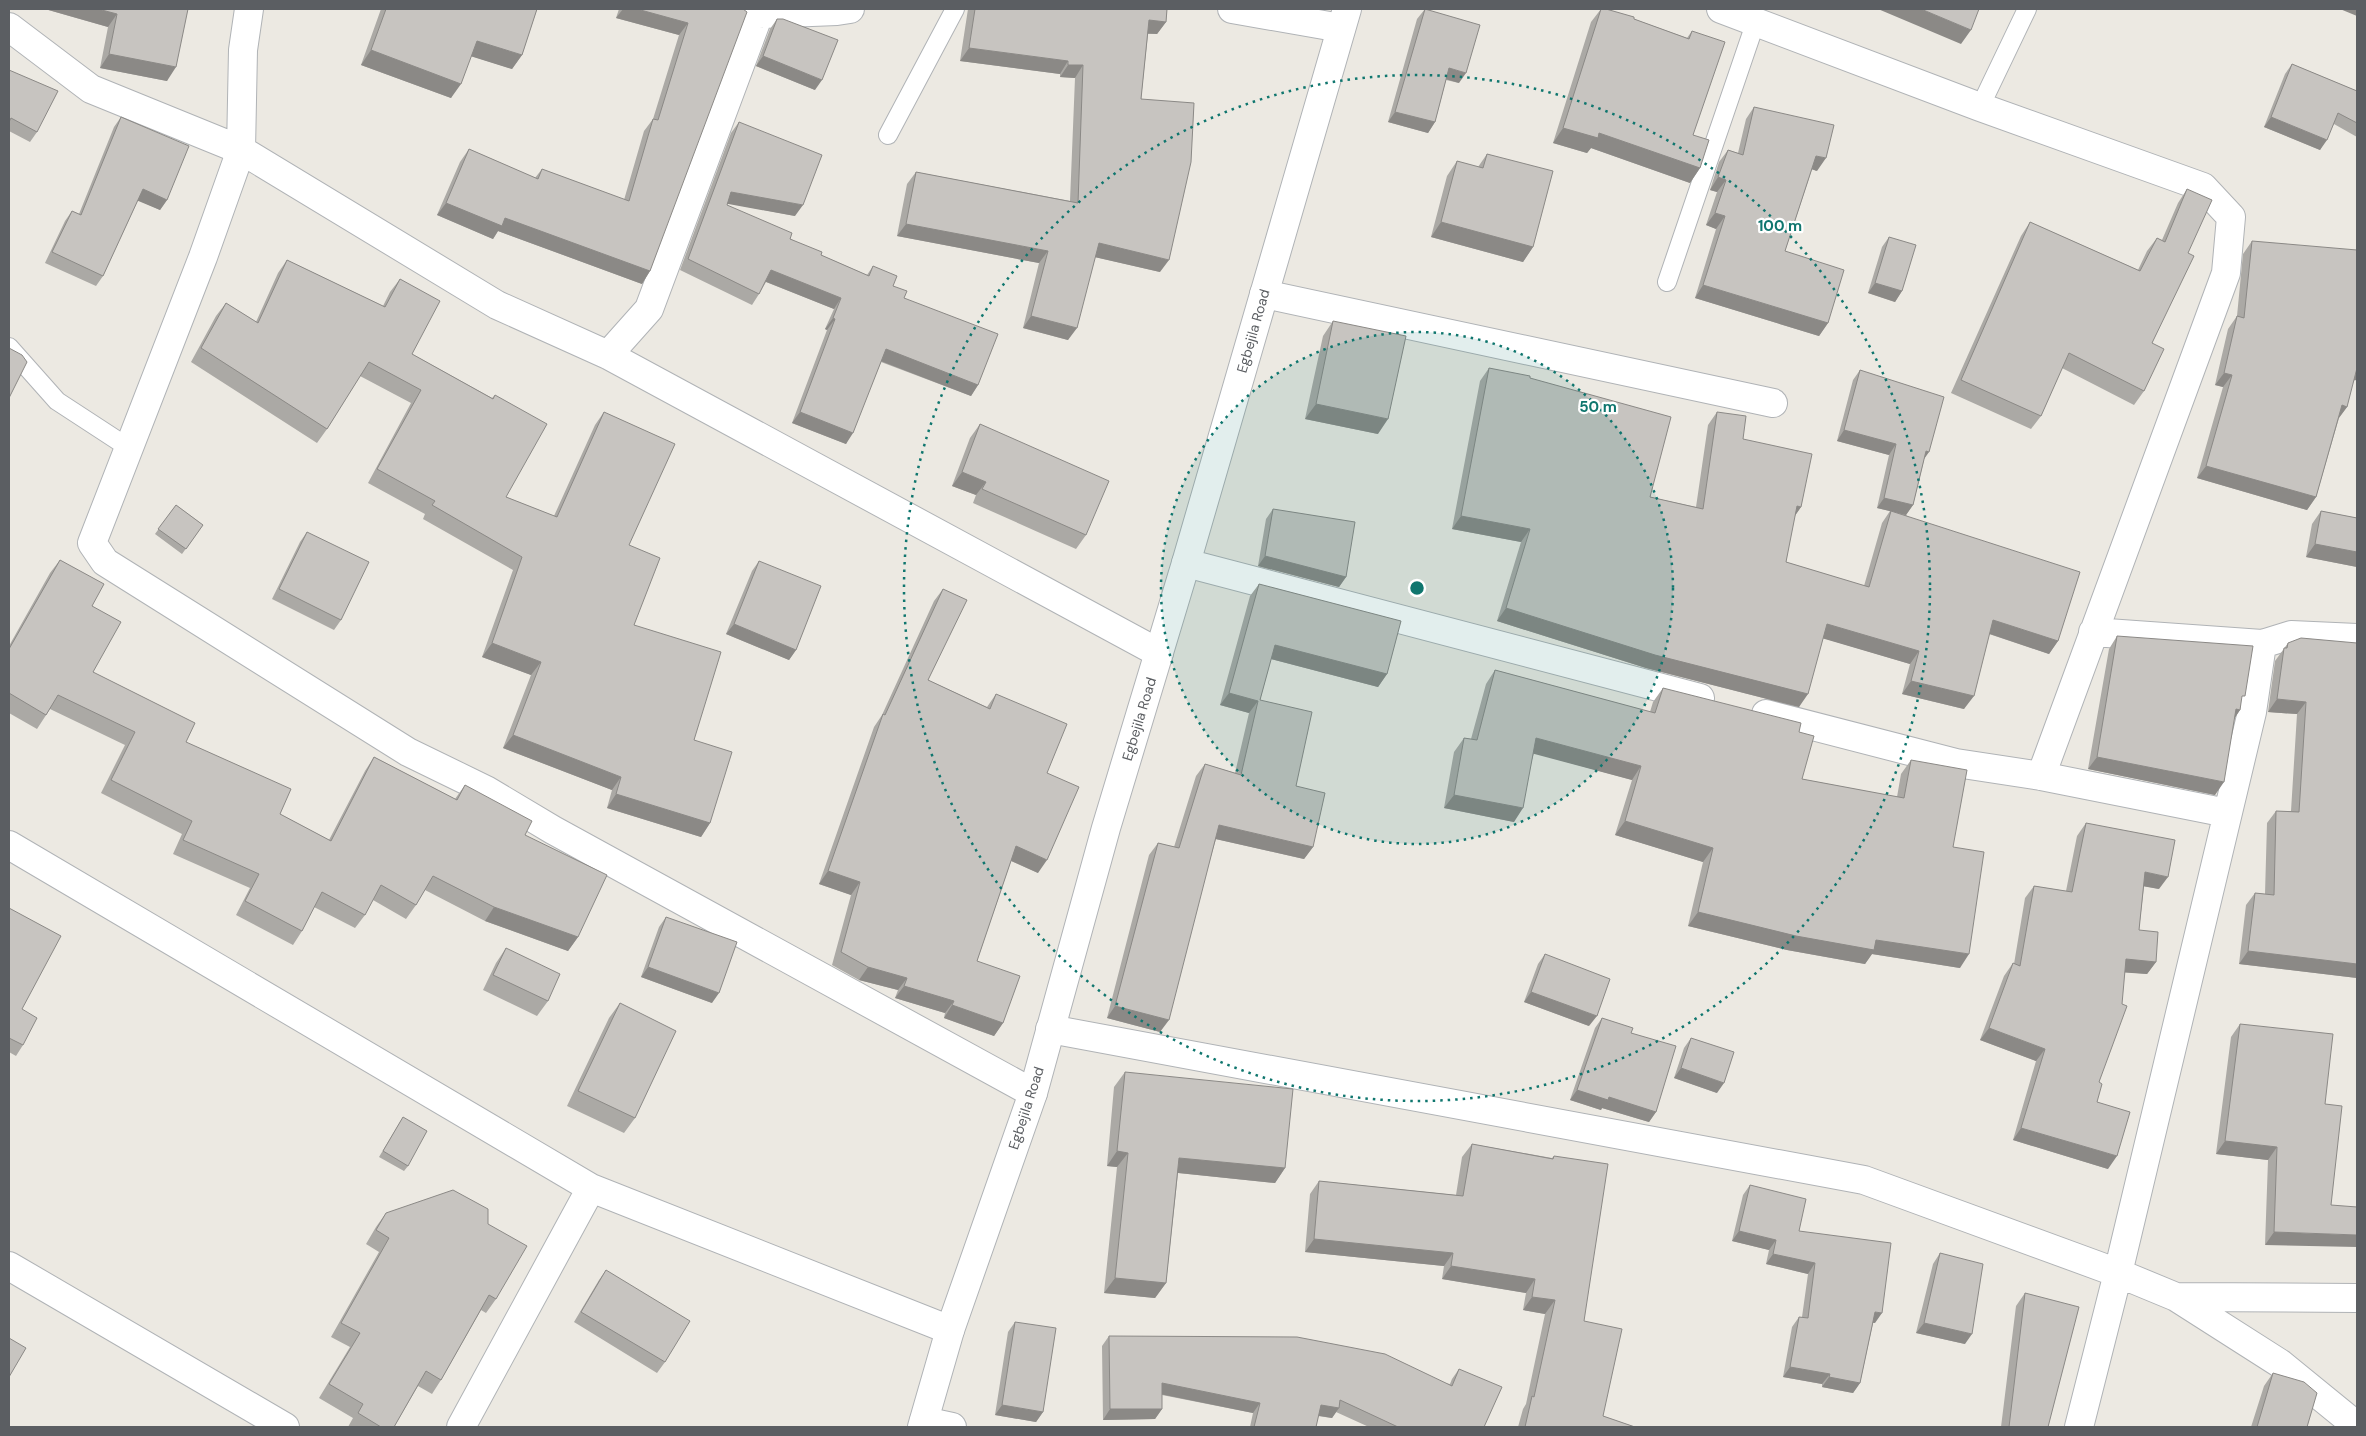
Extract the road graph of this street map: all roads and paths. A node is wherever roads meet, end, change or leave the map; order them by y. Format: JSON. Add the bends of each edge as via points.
{"nodes":[{"id":1,"x":249,"y":9,"type":"edge"},
{"id":2,"x":850,"y":9,"type":"edge"},
{"id":3,"x":955,"y":9,"type":"edge"},
{"id":4,"x":1232,"y":9,"type":"edge"},
{"id":5,"x":1721,"y":9,"type":"edge"},
{"id":6,"x":2027,"y":9,"type":"edge"},
{"id":7,"x":751,"y":12,"type":"edge"},
{"id":8,"x":1344,"y":18,"type":"edge"},
{"id":9,"x":1756,"y":21,"type":"junction"},
{"id":10,"x":9,"y":27,"type":"edge"},
{"id":11,"x":1980,"y":107,"type":"junction"},
{"id":12,"x":888,"y":135,"type":"dead end"},
{"id":13,"x":241,"y":150,"type":"junction"},
{"id":14,"x":1667,"y":282,"type":"dead end"},
{"id":15,"x":1264,"y":294,"type":"junction"},
{"id":16,"x":9,"y":347,"type":"edge"},
{"id":17,"x":608,"y":355,"type":"junction"},
{"id":18,"x":1773,"y":403,"type":"dead end"},
{"id":19,"x":129,"y":448,"type":"junction"},
{"id":20,"x":1186,"y":563,"type":"junction"},
{"id":21,"x":2093,"y":632,"type":"junction"},
{"id":22,"x":2357,"y":638,"type":"edge"},
{"id":23,"x":2262,"y":644,"type":"junction"},
{"id":24,"x":1159,"y":653,"type":"junction"},
{"id":25,"x":2041,"y":776,"type":"junction"},
{"id":26,"x":2227,"y":813,"type":"junction"},
{"id":27,"x":9,"y":845,"type":"edge"},
{"id":28,"x":1050,"y":1029,"type":"junction"},
{"id":29,"x":1033,"y":1093,"type":"junction"},
{"id":30,"x":591,"y":1188,"type":"junction"},
{"id":31,"x":9,"y":1266,"type":"edge"},
{"id":32,"x":2118,"y":1273,"type":"junction"},
{"id":33,"x":2176,"y":1297,"type":"junction"},
{"id":34,"x":2357,"y":1298,"type":"edge"},
{"id":35,"x":950,"y":1330,"type":"junction"},
{"id":36,"x":923,"y":1424,"type":"edge"},
{"id":37,"x":2357,"y":1426,"type":"edge"},
{"id":38,"x":285,"y":1427,"type":"edge"},
{"id":39,"x":461,"y":1427,"type":"edge"},
{"id":40,"x":952,"y":1427,"type":"edge"},
{"id":41,"x":2078,"y":1427,"type":"edge"}],
"edges":[{"from":1,"to":13,"type":"street","via":[[243,50]]},
{"from":2,"to":7,"type":"street"},
{"from":3,"to":12,"type":"lane"},
{"from":4,"to":8,"type":"street"},
{"from":5,"to":9,"type":"street"},
{"from":6,"to":11,"type":"lane"},
{"from":7,"to":17,"type":"street","via":[[649,309]]},
{"from":8,"to":15,"type":"street","name":"Egbejila Road"},
{"from":9,"to":11,"type":"street"},
{"from":9,"to":14,"type":"lane"},
{"from":10,"to":13,"type":"street","via":[[91,89]]},
{"from":11,"to":21,"type":"street","via":[[2203,188],[2231,217],[2226,273]]},
{"from":13,"to":17,"type":"street","via":[[497,305]]},
{"from":13,"to":19,"type":"street"},
{"from":15,"to":18,"type":"street"},
{"from":15,"to":20,"type":"street","name":"Egbejila Road"},
{"from":16,"to":19,"type":"lane","via":[[58,401]]},
{"from":17,"to":24,"type":"street"},
{"from":19,"to":29,"type":"street","via":[[92,543],[105,562],[408,752],[486,790],[570,840]]},
{"from":20,"to":24,"type":"street","name":"Egbejila Road"},
{"from":20,"to":25,"type":"street","via":[[1956,763]]},
{"from":21,"to":23,"type":"street"},
{"from":21,"to":25,"type":"street"},
{"from":22,"to":23,"type":"street","via":[[2292,635]]},
{"from":23,"to":26,"type":"street","via":[[2252,712]]},
{"from":24,"to":28,"type":"street","name":"Egbejila Road"},
{"from":25,"to":26,"type":"street"},
{"from":26,"to":32,"type":"street"},
{"from":27,"to":30,"type":"street"},
{"from":28,"to":29,"type":"street","name":"Egbejila Road"},
{"from":28,"to":32,"type":"street","via":[[1864,1180]]},
{"from":29,"to":35,"type":"street","name":"Egbejila Road"},
{"from":30,"to":35,"type":"street"},
{"from":30,"to":39,"type":"street"},
{"from":31,"to":38,"type":"street"},
{"from":32,"to":33,"type":"street"},
{"from":32,"to":41,"type":"street"},
{"from":33,"to":34,"type":"street"},
{"from":33,"to":37,"type":"street","via":[[2281,1364]]},
{"from":35,"to":36,"type":"street","name":"Egbejila Road"},
{"from":36,"to":40,"type":"street"}]}
